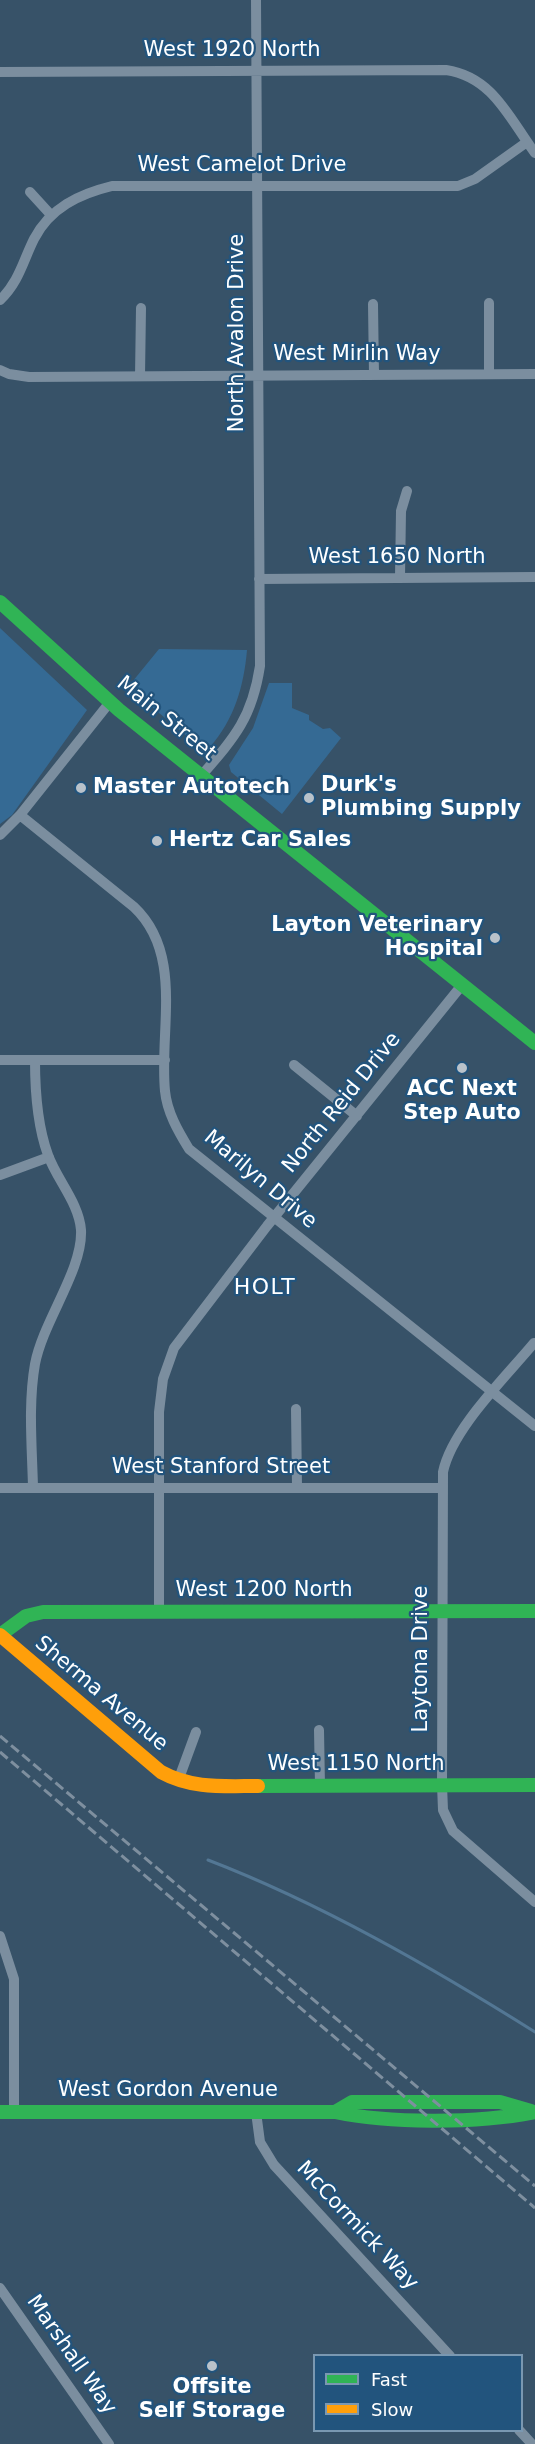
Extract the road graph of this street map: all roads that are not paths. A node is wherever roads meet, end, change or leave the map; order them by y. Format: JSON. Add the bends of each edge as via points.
{"nodes":[{"id":1,"x":256,"y":0,"type":"edge"},
{"id":2,"x":256,"y":71,"type":"junction"},
{"id":3,"x":0,"y":72,"type":"edge"},
{"id":4,"x":527,"y":142,"type":"junction"},
{"id":5,"x":535,"y":153,"type":"edge"},
{"id":6,"x":256,"y":185,"type":"junction"},
{"id":7,"x":30,"y":192,"type":"dead end"},
{"id":8,"x":51,"y":215,"type":"junction"},
{"id":9,"x":0,"y":300,"type":"edge"},
{"id":10,"x":489,"y":303,"type":"dead end"},
{"id":11,"x":373,"y":304,"type":"dead end"},
{"id":12,"x":141,"y":308,"type":"dead end"},
{"id":13,"x":0,"y":370,"type":"edge"},
{"id":14,"x":489,"y":374,"type":"junction"},
{"id":15,"x":535,"y":374,"type":"edge"},
{"id":16,"x":257,"y":375,"type":"junction"},
{"id":17,"x":374,"y":375,"type":"junction"},
{"id":18,"x":141,"y":376,"type":"junction"},
{"id":19,"x":407,"y":491,"type":"dead end"},
{"id":20,"x":400,"y":577,"type":"junction"},
{"id":21,"x":535,"y":577,"type":"edge"},
{"id":22,"x":259,"y":579,"type":"junction"},
{"id":23,"x":0,"y":602,"type":"edge"},
{"id":24,"x":110,"y":702,"type":"junction"},
{"id":25,"x":201,"y":776,"type":"junction"},
{"id":26,"x":20,"y":816,"type":"junction"},
{"id":27,"x":0,"y":835,"type":"edge"},
{"id":28,"x":462,"y":985,"type":"junction"},
{"id":29,"x":535,"y":1043,"type":"edge"},
{"id":30,"x":165,"y":1059,"type":"junction"},
{"id":31,"x":0,"y":1060,"type":"edge"},
{"id":32,"x":35,"y":1060,"type":"junction"},
{"id":33,"x":294,"y":1065,"type":"dead end"},
{"id":34,"x":357,"y":1116,"type":"junction"},
{"id":35,"x":49,"y":1157,"type":"junction"},
{"id":36,"x":0,"y":1175,"type":"edge"},
{"id":37,"x":274,"y":1218,"type":"junction"},
{"id":38,"x":534,"y":1343,"type":"edge"},
{"id":39,"x":493,"y":1392,"type":"junction"},
{"id":40,"x":296,"y":1408,"type":"dead end"},
{"id":41,"x":535,"y":1426,"type":"edge"},
{"id":42,"x":159,"y":1487,"type":"junction"},
{"id":43,"x":297,"y":1487,"type":"junction"},
{"id":44,"x":0,"y":1488,"type":"edge"},
{"id":45,"x":33,"y":1488,"type":"junction"},
{"id":46,"x":442,"y":1488,"type":"junction"},
{"id":47,"x":442,"y":1611,"type":"junction"},
{"id":48,"x":535,"y":1611,"type":"edge"},
{"id":49,"x":159,"y":1612,"type":"junction"},
{"id":50,"x":0,"y":1635,"type":"edge"},
{"id":51,"x":319,"y":1730,"type":"dead end"},
{"id":52,"x":196,"y":1732,"type":"dead end"},
{"id":53,"x":178,"y":1781,"type":"junction"},
{"id":54,"x":442,"y":1785,"type":"junction"},
{"id":55,"x":535,"y":1785,"type":"edge"},
{"id":56,"x":320,"y":1786,"type":"junction"},
{"id":57,"x":535,"y":1902,"type":"edge"},
{"id":58,"x":0,"y":1936,"type":"edge"},
{"id":59,"x":0,"y":2112,"type":"edge"},
{"id":60,"x":14,"y":2112,"type":"junction"},
{"id":61,"x":256,"y":2112,"type":"junction"},
{"id":62,"x":535,"y":2112,"type":"edge"},
{"id":63,"x":0,"y":2288,"type":"edge"},
{"id":64,"x":449,"y":2354,"type":"edge"},
{"id":65,"x":521,"y":2432,"type":"edge"},
{"id":66,"x":109,"y":2444,"type":"edge"},
{"id":67,"x":532,"y":2444,"type":"edge"}],
"edges":[{"from":1,"to":2,"type":"street","name":"North Avalon Drive"},
{"from":2,"to":3,"type":"street","name":"West 1920 North"},
{"from":2,"to":4,"type":"street","name":"West 1920 North","via":[[463,73],[482,82]]},
{"from":2,"to":6,"type":"street","name":"North Avalon Drive"},
{"from":4,"to":5,"type":"street"},
{"from":4,"to":6,"type":"street","name":"West Camelot Drive","via":[[475,179],[458,186]]},
{"from":6,"to":8,"type":"street","name":"West Camelot Drive","via":[[112,186],[72,199]]},
{"from":6,"to":16,"type":"street","name":"North Avalon Drive"},
{"from":7,"to":8,"type":"street"},
{"from":8,"to":9,"type":"street","name":"West Camelot Drive","via":[[34,239],[22,272]]},
{"from":10,"to":14,"type":"street"},
{"from":11,"to":17,"type":"street"},
{"from":12,"to":18,"type":"street"},
{"from":13,"to":18,"type":"street","name":"West Mirlin Way","via":[[29,377]]},
{"from":14,"to":15,"type":"street","name":"West Mirlin Way"},
{"from":14,"to":17,"type":"street","name":"West Mirlin Way"},
{"from":16,"to":17,"type":"street","name":"West Mirlin Way"},
{"from":16,"to":18,"type":"street","name":"West Mirlin Way"},
{"from":16,"to":22,"type":"street","name":"North Avalon Drive"},
{"from":19,"to":20,"type":"street","via":[[400,511]]},
{"from":20,"to":21,"type":"street","name":"West 1650 North"},
{"from":20,"to":22,"type":"street","name":"West 1650 North"},
{"from":22,"to":25,"type":"street","name":"North Avalon Drive","via":[[260,666],[256,693],[248,716]]},
{"from":23,"to":24,"type":"main road","name":"Main Street"},
{"from":24,"to":25,"type":"main road","name":"Main Street"},
{"from":24,"to":26,"type":"street"},
{"from":25,"to":28,"type":"main road","name":"Main Street"},
{"from":26,"to":27,"type":"street"},
{"from":26,"to":30,"type":"street","name":"Marilyn Drive","via":[[146,918],[162,951]]},
{"from":28,"to":29,"type":"main road","name":"Main Street"},
{"from":28,"to":34,"type":"street","name":"North Reid Drive"},
{"from":30,"to":32,"type":"street"},
{"from":30,"to":37,"type":"street","name":"Marilyn Drive","via":[[169,1110],[189,1149]]},
{"from":31,"to":32,"type":"street"},
{"from":32,"to":35,"type":"street","via":[[37,1106]]},
{"from":33,"to":34,"type":"street"},
{"from":34,"to":37,"type":"street","name":"North Reid Drive"},
{"from":35,"to":36,"type":"street"},
{"from":35,"to":45,"type":"street","via":[[81,1229],[76,1262],[53,1311],[35,1364]]},
{"from":37,"to":39,"type":"street","name":"Marilyn Drive"},
{"from":37,"to":42,"type":"street","name":"North Reid Drive","via":[[174,1348],[163,1379],[159,1412]]},
{"from":38,"to":39,"type":"street","name":"Laytona Drive"},
{"from":39,"to":41,"type":"street","name":"Marilyn Drive"},
{"from":39,"to":46,"type":"street","name":"Laytona Drive","via":[[446,1455]]},
{"from":40,"to":43,"type":"street"},
{"from":42,"to":43,"type":"street","name":"West Stanford Street"},
{"from":42,"to":45,"type":"street","name":"West Stanford Street"},
{"from":42,"to":49,"type":"street","name":"North Reid Drive"},
{"from":43,"to":46,"type":"street","name":"West Stanford Street"},
{"from":44,"to":45,"type":"street","name":"West Stanford Street"},
{"from":46,"to":47,"type":"street","name":"Laytona Drive"},
{"from":47,"to":48,"type":"main road","name":"West 1200 North"},
{"from":47,"to":49,"type":"main road","name":"West 1200 North"},
{"from":47,"to":54,"type":"street","name":"Laytona Drive"},
{"from":49,"to":50,"type":"main road","name":"West 1200 North","via":[[43,1612],[26,1616]]},
{"from":50,"to":53,"type":"main road","name":"Sherma Avenue","via":[[161,1772]]},
{"from":51,"to":56,"type":"street"},
{"from":52,"to":53,"type":"street"},
{"from":53,"to":56,"type":"main road","name":"West 1150 North","via":[[198,1786]]},
{"from":54,"to":55,"type":"main road","name":"West 1150 North"},
{"from":54,"to":56,"type":"main road","name":"West 1150 North"},
{"from":54,"to":57,"type":"street","name":"Laytona Drive","via":[[443,1810],[453,1830]]},
{"from":58,"to":60,"type":"street","via":[[14,1979]]},
{"from":59,"to":60,"type":"main road","name":"West Gordon Avenue"},
{"from":60,"to":61,"type":"main road","name":"West Gordon Avenue"},
{"from":61,"to":62,"type":"main road","name":"West Gordon Avenue","via":[[335,2112],[368,2119],[505,2118]]},
{"from":61,"to":64,"type":"street","name":"McCormick Way","via":[[260,2142],[274,2165]]},
{"from":63,"to":66,"type":"street","name":"Marshall Way"},
{"from":65,"to":67,"type":"street"}]}
